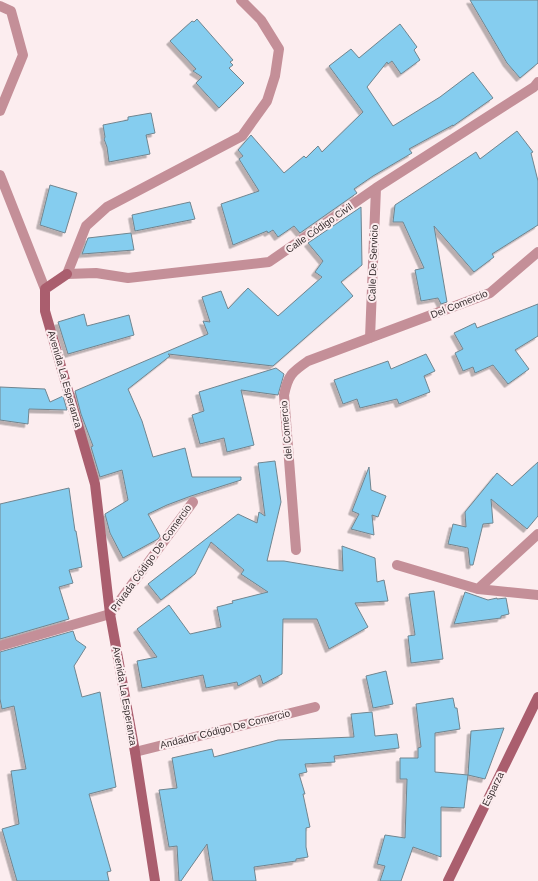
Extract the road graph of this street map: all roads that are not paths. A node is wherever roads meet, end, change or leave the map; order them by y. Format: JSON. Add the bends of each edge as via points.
{"nodes":[{"id":1,"x":241,"y":0,"type":"edge"},
{"id":2,"x":0,"y":6,"type":"edge"},
{"id":3,"x":538,"y":82,"type":"edge"},
{"id":4,"x":0,"y":111,"type":"edge"},
{"id":5,"x":0,"y":175,"type":"edge"},
{"id":6,"x":376,"y":188,"type":"junction"},
{"id":7,"x":538,"y":252,"type":"edge"},
{"id":8,"x":67,"y":274,"type":"junction"},
{"id":9,"x":45,"y":289,"type":"junction"},
{"id":10,"x":370,"y":338,"type":"junction"},
{"id":11,"x":193,"y":502,"type":"dead end"},
{"id":12,"x":538,"y":534,"type":"edge"},
{"id":13,"x":296,"y":550,"type":"dead end"},
{"id":14,"x":397,"y":565,"type":"dead end"},
{"id":15,"x":478,"y":589,"type":"junction"},
{"id":16,"x":538,"y":595,"type":"edge"},
{"id":17,"x":110,"y":614,"type":"junction"},
{"id":18,"x":0,"y":646,"type":"edge"},
{"id":19,"x":538,"y":697,"type":"edge"},
{"id":20,"x":315,"y":707,"type":"dead end"},
{"id":21,"x":134,"y":752,"type":"junction"},
{"id":22,"x":155,"y":881,"type":"edge"},
{"id":23,"x":448,"y":881,"type":"edge"}],
"edges":[{"from":1,"to":8,"type":"street","via":[[261,20],[279,49],[275,76],[267,101],[242,136],[107,207],[86,226]]},
{"from":2,"to":4,"type":"street","via":[[11,11],[23,55]]},
{"from":3,"to":6,"type":"street","name":"Calle Código Civil"},
{"from":5,"to":9,"type":"street"},
{"from":6,"to":8,"type":"street","name":"Calle Código Civil","via":[[269,262],[128,278],[96,273]]},
{"from":6,"to":10,"type":"street","name":"Calle De Servicio"},
{"from":7,"to":10,"type":"street","name":"Del Comercio","via":[[490,292]]},
{"from":8,"to":9,"type":"street"},
{"from":9,"to":17,"type":"street","name":"Avenida La Esperanza","via":[[45,311],[95,484]]},
{"from":10,"to":13,"type":"street","name":"del Comercio","via":[[308,361],[295,370],[287,380],[284,395]]},
{"from":11,"to":17,"type":"street","name":"Privada Código De Comercio"},
{"from":12,"to":15,"type":"street"},
{"from":14,"to":15,"type":"street"},
{"from":15,"to":16,"type":"street"},
{"from":17,"to":18,"type":"street"},
{"from":17,"to":21,"type":"street","name":"Avenida La Esperanza"},
{"from":19,"to":23,"type":"street","name":"Esparza"},
{"from":20,"to":21,"type":"street","name":"Andador Código De Comercio"},
{"from":21,"to":22,"type":"street","name":"Avenida La Esperanza"}]}
